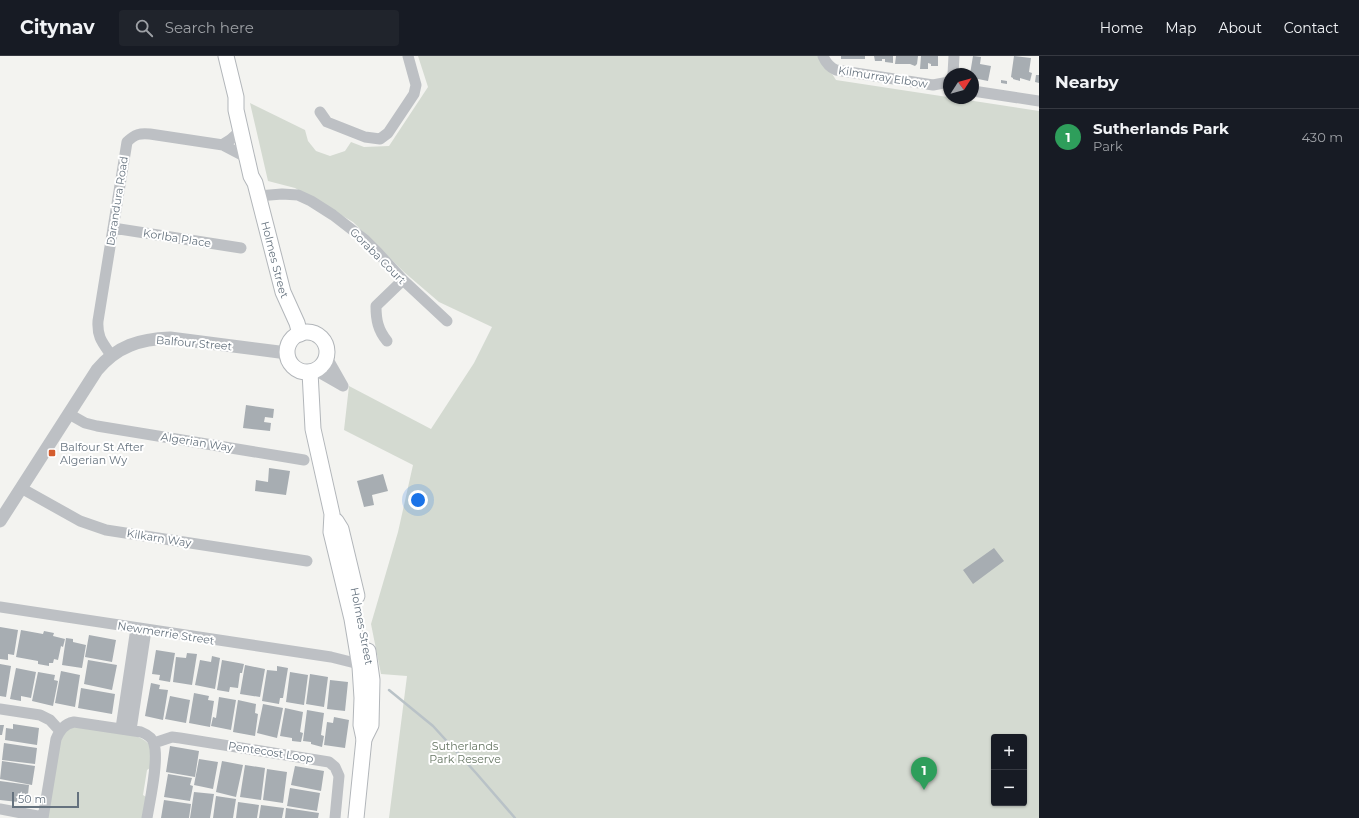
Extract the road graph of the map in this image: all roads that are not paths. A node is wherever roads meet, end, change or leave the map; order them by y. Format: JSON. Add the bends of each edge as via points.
{"nodes":[{"id":1,"x":226,"y":56,"type":"edge"},
{"id":2,"x":408,"y":56,"type":"edge"},
{"id":3,"x":823,"y":56,"type":"edge"},
{"id":4,"x":954,"y":56,"type":"edge"},
{"id":5,"x":953,"y":68,"type":"edge"},
{"id":6,"x":943,"y":84,"type":"edge"},
{"id":7,"x":979,"y":92,"type":"edge"},
{"id":8,"x":236,"y":97,"type":"junction"},
{"id":9,"x":1039,"y":101,"type":"edge"},
{"id":10,"x":320,"y":112,"type":"dead end"},
{"id":11,"x":240,"y":131,"type":"junction"},
{"id":12,"x":222,"y":145,"type":"junction"},
{"id":13,"x":246,"y":157,"type":"junction"},
{"id":14,"x":256,"y":190,"type":"junction"},
{"id":15,"x":113,"y":228,"type":"junction"},
{"id":16,"x":241,"y":248,"type":"dead end"},
{"id":17,"x":403,"y":280,"type":"junction"},
{"id":18,"x":447,"y":321,"type":"dead end"},
{"id":19,"x":300,"y":334,"type":"junction"},
{"id":20,"x":387,"y":341,"type":"dead end"},
{"id":21,"x":287,"y":353,"type":"junction"},
{"id":22,"x":111,"y":355,"type":"junction"},
{"id":23,"x":326,"y":356,"type":"junction"},
{"id":24,"x":313,"y":371,"type":"junction"},
{"id":25,"x":69,"y":414,"type":"junction"},
{"id":26,"x":304,"y":460,"type":"dead end"},
{"id":27,"x":21,"y":488,"type":"junction"},
{"id":28,"x":0,"y":521,"type":"edge"},
{"id":29,"x":307,"y":561,"type":"dead end"},
{"id":30,"x":0,"y":607,"type":"edge"},
{"id":31,"x":141,"y":629,"type":"junction"},
{"id":32,"x":363,"y":656,"type":"junction"},
{"id":33,"x":0,"y":709,"type":"edge"},
{"id":34,"x":126,"y":729,"type":"junction"},
{"id":35,"x":60,"y":731,"type":"junction"},
{"id":36,"x":154,"y":743,"type":"junction"},
{"id":37,"x":0,"y":809,"type":"edge"},
{"id":38,"x":43,"y":817,"type":"edge"},
{"id":39,"x":147,"y":818,"type":"edge"},
{"id":40,"x":335,"y":818,"type":"edge"},
{"id":41,"x":356,"y":818,"type":"edge"}],
"edges":[{"from":1,"to":8,"type":"main road","name":"Holmes Street"},
{"from":2,"to":10,"type":"street","via":[[416,85],[414,94],[388,133],[380,139],[365,138],[327,122]]},
{"from":3,"to":6,"type":"street","name":"Kilmurray Elbow","via":[[830,68],[836,70],[923,84]]},
{"from":4,"to":5,"type":"street"},
{"from":7,"to":9,"type":"street"},
{"from":8,"to":11,"type":"main road","name":"Holmes Street"},
{"from":8,"to":14,"type":"main road","name":"Holmes Street","via":[[243,110],[251,143],[258,176]]},
{"from":11,"to":12,"type":"street"},
{"from":11,"to":13,"type":"main road","name":"Holmes Street"},
{"from":12,"to":13,"type":"street","name":"Darandura Road"},
{"from":12,"to":15,"type":"street","name":"Darandura Road","via":[[142,133],[134,135],[127,142],[125,150]]},
{"from":13,"to":14,"type":"main road","name":"Holmes Street"},
{"from":14,"to":17,"type":"street","name":"Goraba Court","via":[[298,195],[311,201],[364,239]]},
{"from":14,"to":19,"type":"main road","name":"Holmes Street","via":[[283,292]]},
{"from":15,"to":16,"type":"street","name":"Korlba Place"},
{"from":15,"to":22,"type":"street","name":"Darandura Road","via":[[97,331]]},
{"from":17,"to":18,"type":"street","name":"Goraba Court"},
{"from":17,"to":20,"type":"street","via":[[376,306],[378,326]]},
{"from":19,"to":21,"type":"main road","via":[[291,340]]},
{"from":19,"to":23,"type":"main road","via":[[306,332],[317,335],[325,344]]},
{"from":21,"to":22,"type":"street","name":"Balfour Street","via":[[152,338],[130,344]]},
{"from":21,"to":24,"type":"main road","via":[[294,367],[304,372]]},
{"from":22,"to":25,"type":"street","name":"Balfour Street","via":[[97,370]]},
{"from":23,"to":24,"type":"main road","via":[[320,367]]},
{"from":23,"to":24,"type":"street","via":[[344,386]]},
{"from":24,"to":32,"type":"main road","name":"Holmes Street","via":[[314,430],[332,514],[331,532]]},
{"from":25,"to":26,"type":"street","name":"Algerian Way","via":[[85,424]]},
{"from":25,"to":27,"type":"street","name":"Balfour Street"},
{"from":27,"to":28,"type":"street","name":"Balfour Street"},
{"from":27,"to":29,"type":"street","name":"Kilkarn Way","via":[[80,521],[106,530]]},
{"from":30,"to":31,"type":"street","name":"Newmerrie Street"},
{"from":31,"to":32,"type":"street","name":"Newmerrie Street","via":[[331,658]]},
{"from":31,"to":34,"type":"street"},
{"from":32,"to":41,"type":"main road","name":"Holmes Street","via":[[361,725],[364,740]]},
{"from":33,"to":35,"type":"street","via":[[40,716],[50,720]]},
{"from":34,"to":35,"type":"street","via":[[74,722],[65,725]]},
{"from":34,"to":36,"type":"street","via":[[147,734]]},
{"from":35,"to":38,"type":"street","via":[[56,740]]},
{"from":36,"to":39,"type":"street","via":[[156,758]]},
{"from":36,"to":40,"type":"street","name":"Pentecost Loop","via":[[172,737],[329,762],[339,776]]},
{"from":37,"to":38,"type":"street"}]}
